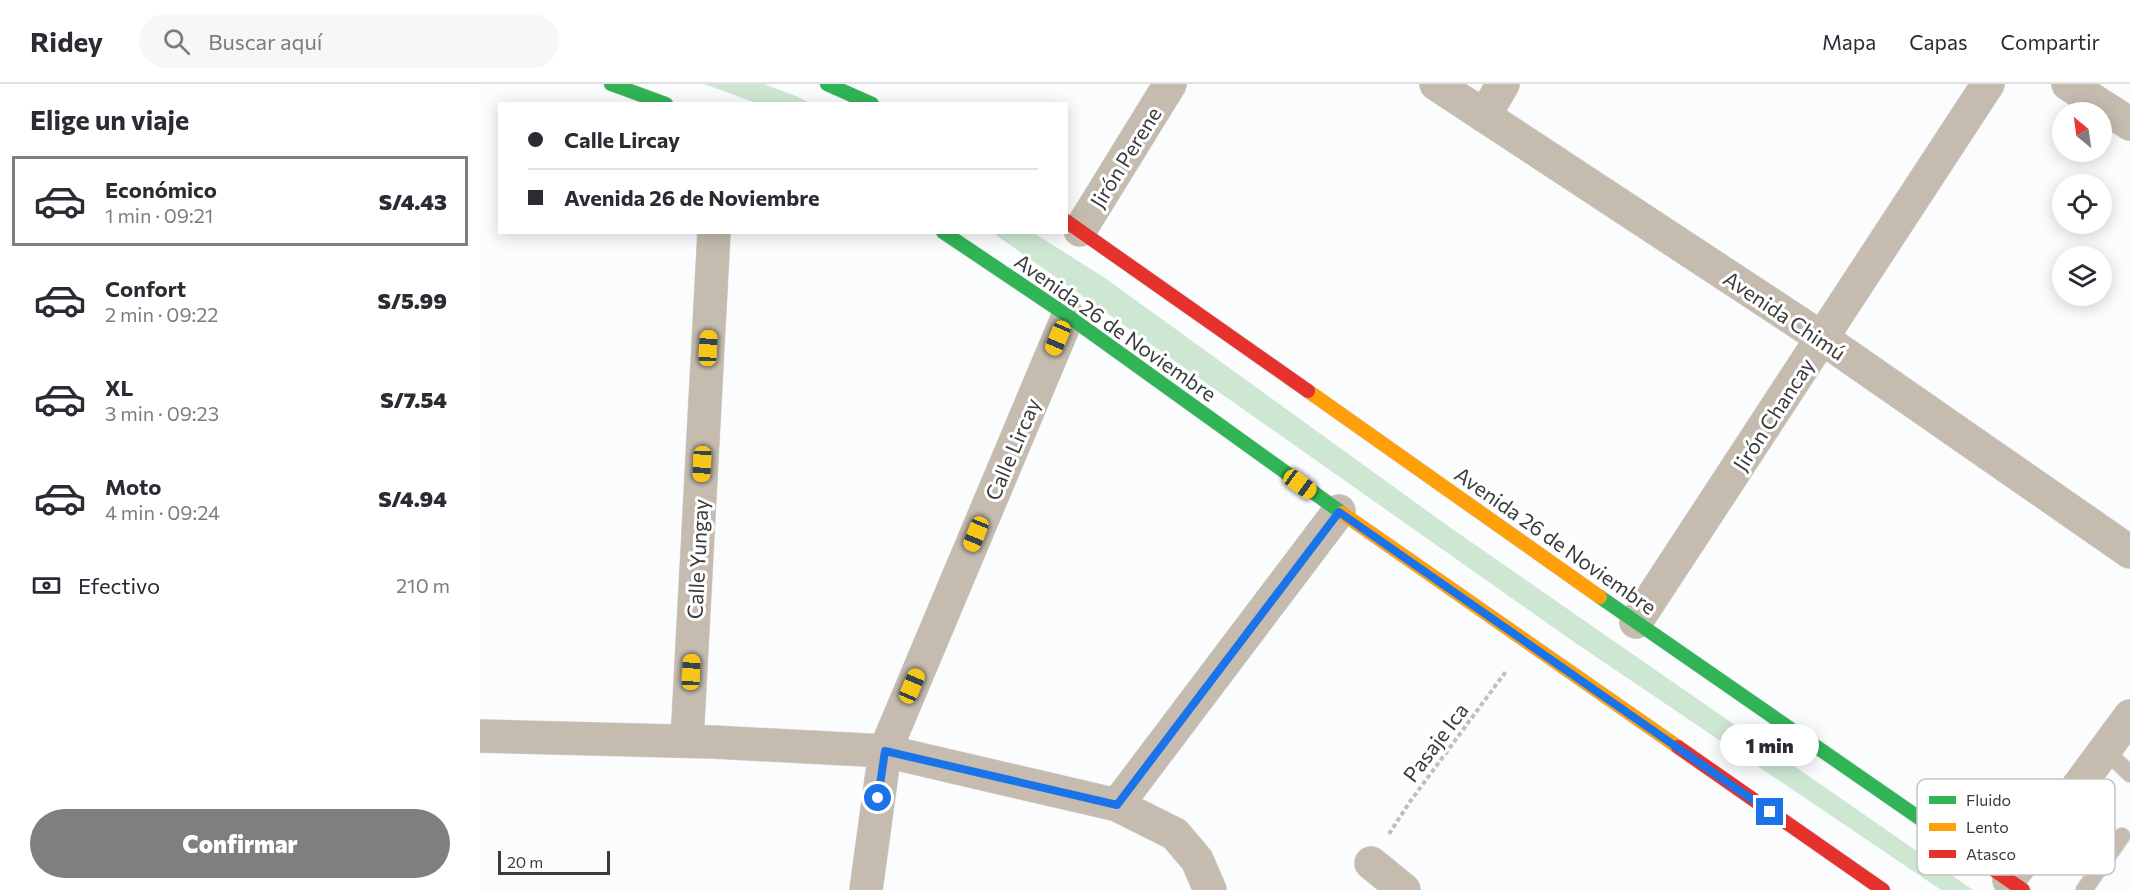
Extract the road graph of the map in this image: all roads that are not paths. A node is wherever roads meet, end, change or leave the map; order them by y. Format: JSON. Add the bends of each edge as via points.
{"nodes":[{"id":1,"x":611,"y":84,"type":"edge"},
{"id":2,"x":827,"y":84,"type":"edge"},
{"id":3,"x":1170,"y":84,"type":"edge"},
{"id":4,"x":1436,"y":84,"type":"edge"},
{"id":5,"x":1503,"y":84,"type":"edge"},
{"id":6,"x":1988,"y":84,"type":"edge"},
{"id":7,"x":2068,"y":84,"type":"edge"},
{"id":8,"x":660,"y":102,"type":"edge"},
{"id":9,"x":868,"y":102,"type":"edge"},
{"id":10,"x":1484,"y":116,"type":"junction"},
{"id":11,"x":2130,"y":124,"type":"edge"},
{"id":12,"x":1073,"y":225,"type":"edge"},
{"id":13,"x":714,"y":234,"type":"edge"},
{"id":14,"x":946,"y":234,"type":"edge"},
{"id":15,"x":1068,"y":316,"type":"junction"},
{"id":16,"x":1822,"y":338,"type":"junction"},
{"id":17,"x":1339,"y":512,"type":"junction"},
{"id":18,"x":2130,"y":552,"type":"edge"},
{"id":19,"x":1636,"y":622,"type":"junction"},
{"id":20,"x":2130,"y":716,"type":"edge"},
{"id":21,"x":480,"y":736,"type":"edge"},
{"id":22,"x":687,"y":741,"type":"junction"},
{"id":23,"x":2105,"y":750,"type":"junction"},
{"id":24,"x":885,"y":751,"type":"junction"},
{"id":25,"x":2130,"y":774,"type":"edge"},
{"id":26,"x":2086,"y":779,"type":"edge"},
{"id":27,"x":1117,"y":805,"type":"junction"},
{"id":28,"x":1917,"y":816,"type":"edge"},
{"id":29,"x":2122,"y":836,"type":"dead end"},
{"id":30,"x":2115,"y":846,"type":"edge"},
{"id":31,"x":1371,"y":863,"type":"road end"},
{"id":32,"x":2002,"y":875,"type":"edge"},
{"id":33,"x":2095,"y":875,"type":"edge"},
{"id":34,"x":2016,"y":885,"type":"edge"},
{"id":35,"x":866,"y":890,"type":"edge"},
{"id":36,"x":1209,"y":890,"type":"edge"},
{"id":37,"x":1404,"y":890,"type":"edge"},
{"id":38,"x":1883,"y":890,"type":"edge"},
{"id":39,"x":2084,"y":890,"type":"edge"}],
"edges":[{"from":1,"to":8,"type":"main road"},
{"from":2,"to":9,"type":"main road"},
{"from":3,"to":12,"type":"street","name":"Jirón Perene"},
{"from":4,"to":10,"type":"street","name":"Avenida Chimú"},
{"from":5,"to":10,"type":"street"},
{"from":6,"to":16,"type":"street","name":"Jirón Chancay"},
{"from":7,"to":11,"type":"street"},
{"from":10,"to":16,"type":"street","name":"Avenida Chimú"},
{"from":12,"to":19,"type":"main road","name":"Avenida 26 de Noviembre"},
{"from":13,"to":22,"type":"street","name":"Calle Yungay"},
{"from":14,"to":15,"type":"main road","name":"Avenida 26 de Noviembre"},
{"from":15,"to":17,"type":"main road","name":"Avenida 26 de Noviembre"},
{"from":15,"to":24,"type":"street","name":"Calle Lircay"},
{"from":16,"to":18,"type":"street","name":"Avenida Chimú"},
{"from":16,"to":19,"type":"street","name":"Jirón Chancay"},
{"from":17,"to":27,"type":"street"},
{"from":17,"to":38,"type":"main road","name":"Avenida 26 de Noviembre"},
{"from":19,"to":28,"type":"main road","name":"Avenida 26 de Noviembre"},
{"from":20,"to":23,"type":"street"},
{"from":21,"to":22,"type":"street"},
{"from":22,"to":24,"type":"street"},
{"from":23,"to":25,"type":"lane"},
{"from":23,"to":26,"type":"street"},
{"from":24,"to":27,"type":"street"},
{"from":24,"to":35,"type":"street","name":"Calle Lircay"},
{"from":27,"to":36,"type":"street","via":[[1174,834],[1197,860]]},
{"from":29,"to":30,"type":"lane"},
{"from":31,"to":37,"type":"street"},
{"from":32,"to":34,"type":"main road","name":"Avenida 26 de Noviembre"},
{"from":33,"to":39,"type":"lane"}]}
